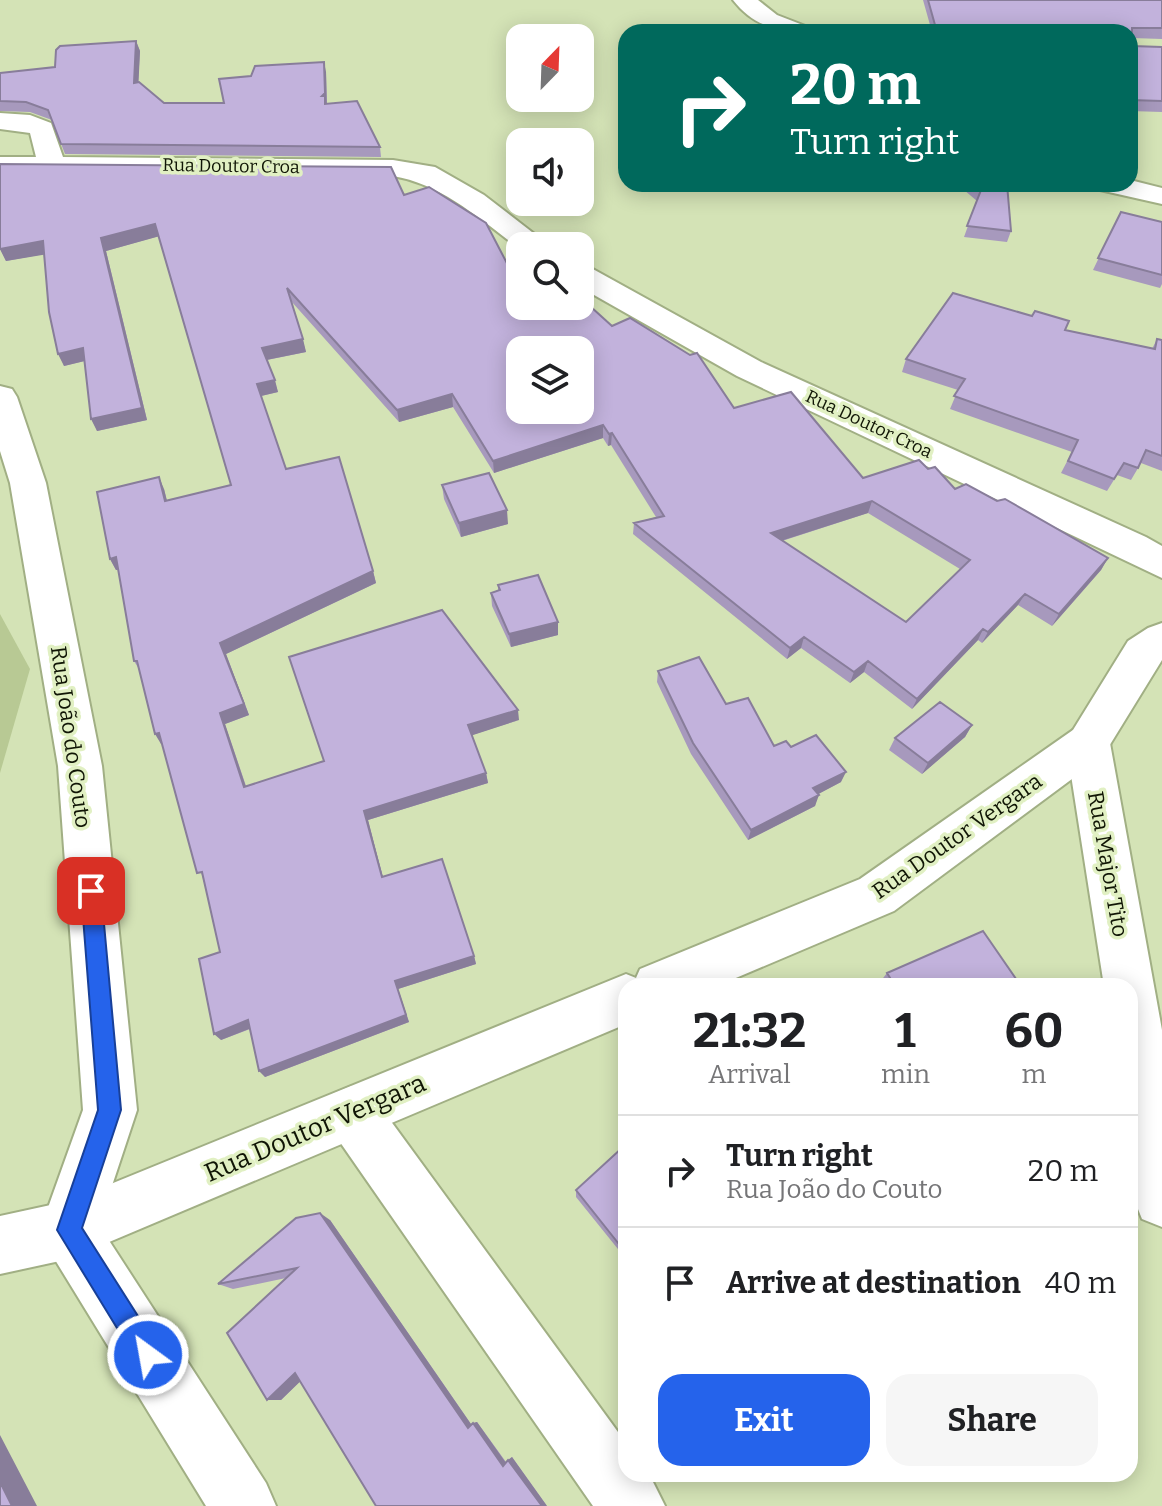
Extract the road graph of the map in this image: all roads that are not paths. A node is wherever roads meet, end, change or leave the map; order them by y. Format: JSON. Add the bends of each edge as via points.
{"nodes":[{"id":1,"x":744,"y":0,"type":"edge"},
{"id":2,"x":779,"y":24,"type":"edge"},
{"id":3,"x":0,"y":121,"type":"edge"},
{"id":4,"x":0,"y":165,"type":"edge"},
{"id":5,"x":51,"y":165,"type":"junction"},
{"id":6,"x":1138,"y":190,"type":"edge"},
{"id":7,"x":1162,"y":196,"type":"edge"},
{"id":8,"x":516,"y":232,"type":"edge"},
{"id":9,"x":594,"y":282,"type":"edge"},
{"id":10,"x":0,"y":397,"type":"edge"},
{"id":11,"x":1162,"y":564,"type":"edge"},
{"id":12,"x":1162,"y":639,"type":"edge"},
{"id":13,"x":1088,"y":743,"type":"junction"},
{"id":14,"x":677,"y":978,"type":"edge"},
{"id":15,"x":1128,"y":978,"type":"edge"},
{"id":16,"x":618,"y":1002,"type":"edge"},
{"id":17,"x":1138,"y":1042,"type":"edge"},
{"id":18,"x":352,"y":1113,"type":"junction"},
{"id":19,"x":1162,"y":1199,"type":"edge"},
{"id":20,"x":69,"y":1230,"type":"junction"},
{"id":21,"x":0,"y":1245,"type":"edge"},
{"id":22,"x":243,"y":1506,"type":"edge"},
{"id":23,"x":632,"y":1506,"type":"edge"}],
"edges":[{"from":1,"to":2,"type":"street"},
{"from":3,"to":5,"type":"street","via":[[42,129]]},
{"from":4,"to":5,"type":"street","name":"Rua Doutor Croa"},
{"from":5,"to":8,"type":"street","name":"Rua Doutor Croa","via":[[393,168],[425,173]]},
{"from":6,"to":7,"type":"street"},
{"from":9,"to":11,"type":"street","name":"Rua Doutor Croa","via":[[749,369]]},
{"from":10,"to":20,"type":"street","name":"Rua João do Couto","via":[[28,483],[80,766],[110,1110]]},
{"from":12,"to":13,"type":"street","name":"Rua Doutor Vergara","via":[[1143,652]]},
{"from":13,"to":14,"type":"street","name":"Rua Doutor Vergara","via":[[877,895]]},
{"from":13,"to":15,"type":"street","name":"Rua Major Tito"},
{"from":16,"to":18,"type":"street","name":"Rua Doutor Vergara"},
{"from":17,"to":19,"type":"street","name":"Rua Major Tito"},
{"from":18,"to":20,"type":"street","name":"Rua Doutor Vergara"},
{"from":18,"to":23,"type":"street"},
{"from":20,"to":21,"type":"street","name":"Rua Doutor Vergara"},
{"from":20,"to":22,"type":"street"}]}
